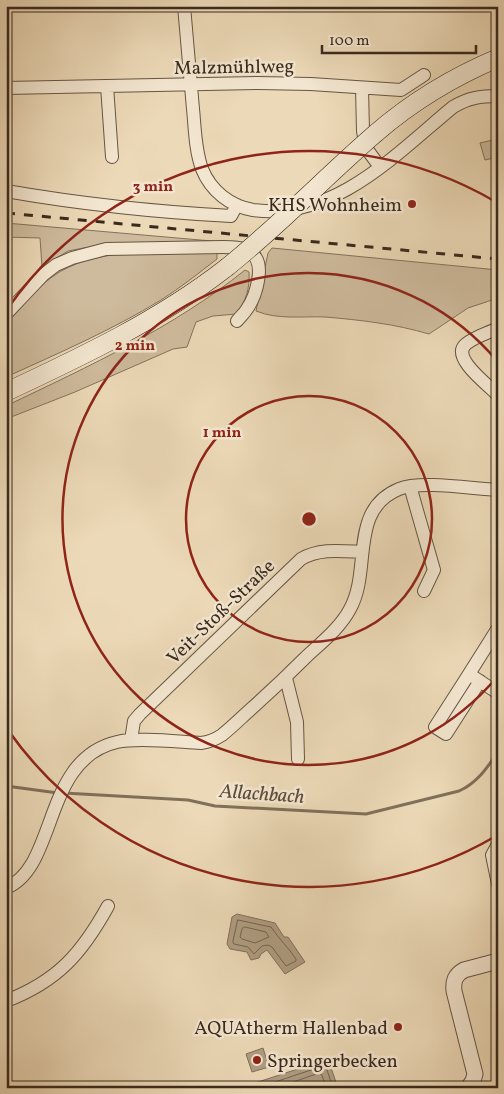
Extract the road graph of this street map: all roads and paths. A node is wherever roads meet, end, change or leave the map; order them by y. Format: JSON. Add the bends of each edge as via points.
{"nodes":[{"id":1,"x":184,"y":6,"type":"edge"},
{"id":2,"x":498,"y":58,"type":"edge"},
{"id":3,"x":424,"y":75,"type":"dead end"},
{"id":4,"x":191,"y":85,"type":"junction"},
{"id":5,"x":107,"y":86,"type":"junction"},
{"id":6,"x":6,"y":88,"type":"edge"},
{"id":7,"x":362,"y":88,"type":"junction"},
{"id":8,"x":498,"y":96,"type":"edge"},
{"id":9,"x":112,"y":157,"type":"dead end"},
{"id":10,"x":380,"y":167,"type":"junction"},
{"id":11,"x":6,"y":190,"type":"edge"},
{"id":12,"x":237,"y":205,"type":"junction"},
{"id":13,"x":6,"y":314,"type":"edge"},
{"id":14,"x":237,"y":321,"type":"dead end"},
{"id":15,"x":498,"y":328,"type":"edge"},
{"id":16,"x":6,"y":392,"type":"edge"},
{"id":17,"x":498,"y":394,"type":"edge"},
{"id":18,"x":410,"y":486,"type":"junction"},
{"id":19,"x":498,"y":490,"type":"edge"},
{"id":20,"x":362,"y":552,"type":"junction"},
{"id":21,"x":424,"y":591,"type":"dead end"},
{"id":22,"x":498,"y":628,"type":"edge"},
{"id":23,"x":468,"y":674,"type":"junction"},
{"id":24,"x":286,"y":678,"type":"junction"},
{"id":25,"x":480,"y":681,"type":"junction"},
{"id":26,"x":498,"y":693,"type":"edge"},
{"id":27,"x":449,"y":705,"type":"junction"},
{"id":28,"x":460,"y":712,"type":"junction"},
{"id":29,"x":131,"y":740,"type":"junction"},
{"id":30,"x":298,"y":759,"type":"dead end"},
{"id":31,"x":498,"y":844,"type":"edge"},
{"id":32,"x":498,"y":884,"type":"edge"},
{"id":33,"x":6,"y":888,"type":"edge"},
{"id":34,"x":108,"y":906,"type":"dead end"},
{"id":35,"x":498,"y":961,"type":"edge"},
{"id":36,"x":6,"y":1001,"type":"edge"},
{"id":37,"x":474,"y":1085,"type":"edge"}],
"edges":[{"from":1,"to":4,"type":"street"},
{"from":2,"to":16,"type":"main road","bridge":true,"via":[[439,86],[413,103],[341,164],[263,238],[184,298],[93,351]]},
{"from":3,"to":7,"type":"street","name":"Malzmühlweg","via":[[401,90]]},
{"from":4,"to":5,"type":"street","name":"Malzmühlweg"},
{"from":4,"to":7,"type":"street","name":"Malzmühlweg","via":[[311,84]]},
{"from":4,"to":12,"type":"street","via":[[202,168],[218,192]]},
{"from":5,"to":6,"type":"street","name":"Malzmühlweg"},
{"from":5,"to":9,"type":"street"},
{"from":7,"to":10,"type":"street","via":[[366,148]]},
{"from":8,"to":10,"type":"street","via":[[482,96],[453,107]]},
{"from":10,"to":12,"type":"street","via":[[335,196],[312,206],[265,211]]},
{"from":11,"to":12,"type":"street","via":[[123,208],[201,215],[231,216]]},
{"from":13,"to":14,"type":"street","via":[[43,275],[56,265],[81,255],[113,249],[223,247],[251,252],[259,266],[257,284],[248,309]]},
{"from":15,"to":17,"type":"street","via":[[466,344],[461,354],[464,362]]},
{"from":18,"to":19,"type":"street"},
{"from":18,"to":20,"type":"street","via":[[390,494],[374,510],[365,527]]},
{"from":18,"to":21,"type":"street","via":[[434,570]]},
{"from":20,"to":24,"type":"street","via":[[360,579],[351,608],[336,629]]},
{"from":20,"to":29,"type":"street","name":"Veit-Stoß-Straße","via":[[322,551],[301,559],[140,714],[134,721]]},
{"from":22,"to":23,"type":"street"},
{"from":23,"to":25,"type":"street"},
{"from":23,"to":27,"type":"street"},
{"from":24,"to":29,"type":"street","via":[[222,736],[211,741]]},
{"from":24,"to":30,"type":"street","via":[[297,722]]},
{"from":25,"to":26,"type":"street"},
{"from":25,"to":28,"type":"street"},
{"from":27,"to":28,"type":"street"},
{"from":27,"to":28,"type":"street","via":[[435,727],[446,734]]},
{"from":29,"to":33,"type":"street","via":[[109,744],[79,765],[65,785],[32,864],[17,882]]},
{"from":31,"to":32,"type":"street","via":[[492,855]]},
{"from":34,"to":36,"type":"street","via":[[70,961],[34,989]]},
{"from":35,"to":37,"type":"street","via":[[464,970],[454,982],[475,1074]]}]}
